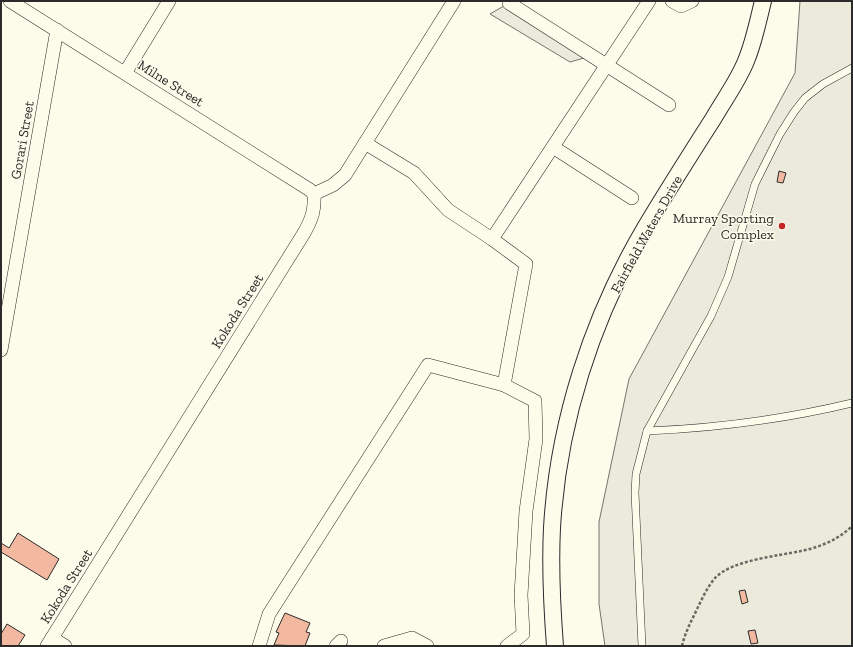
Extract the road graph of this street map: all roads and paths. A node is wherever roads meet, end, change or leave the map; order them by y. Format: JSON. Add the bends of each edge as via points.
{"nodes":[{"id":1,"x":10,"y":1,"type":"edge"},
{"id":2,"x":169,"y":1,"type":"edge"},
{"id":3,"x":454,"y":1,"type":"edge"},
{"id":4,"x":649,"y":1,"type":"edge"},
{"id":5,"x":672,"y":1,"type":"edge"},
{"id":6,"x":692,"y":1,"type":"edge"},
{"id":7,"x":763,"y":1,"type":"edge"},
{"id":8,"x":509,"y":3,"type":"dead end"},
{"id":9,"x":57,"y":30,"type":"junction"},
{"id":10,"x":607,"y":66,"type":"junction"},
{"id":11,"x":852,"y":68,"type":"edge"},
{"id":12,"x":124,"y":73,"type":"junction"},
{"id":13,"x":669,"y":105,"type":"dead end"},
{"id":14,"x":365,"y":143,"type":"junction"},
{"id":15,"x":553,"y":147,"type":"junction"},
{"id":16,"x":314,"y":194,"type":"junction"},
{"id":17,"x":632,"y":198,"type":"dead end"},
{"id":18,"x":492,"y":239,"type":"junction"},
{"id":19,"x":1,"y":350,"type":"edge"},
{"id":20,"x":504,"y":385,"type":"junction"},
{"id":21,"x":852,"y":403,"type":"edge"},
{"id":22,"x":647,"y":432,"type":"junction"},
{"id":23,"x":852,"y":526,"type":"edge"},
{"id":24,"x":50,"y":642,"type":"edge"},
{"id":25,"x":65,"y":646,"type":"edge"},
{"id":26,"x":259,"y":646,"type":"edge"},
{"id":27,"x":384,"y":646,"type":"edge"},
{"id":28,"x":427,"y":646,"type":"edge"},
{"id":29,"x":507,"y":646,"type":"edge"},
{"id":30,"x":555,"y":646,"type":"edge"},
{"id":31,"x":642,"y":646,"type":"edge"},
{"id":32,"x":682,"y":646,"type":"edge"}],
"edges":[{"from":1,"to":9,"type":"street","name":"Milne Street"},
{"from":2,"to":12,"type":"street"},
{"from":3,"to":14,"type":"street"},
{"from":4,"to":10,"type":"street"},
{"from":5,"to":6,"type":"street","via":[[681,6]]},
{"from":7,"to":30,"type":"street","name":"Fairfield Waters Drive","via":[[746,61],[731,90],[644,230],[612,291],[591,342],[571,404],[560,462],[552,527],[551,594]]},
{"from":8,"to":10,"type":"street"},
{"from":9,"to":12,"type":"street","name":"Milne Street"},
{"from":9,"to":19,"type":"street","name":"Gorari Street"},
{"from":10,"to":13,"type":"street"},
{"from":10,"to":15,"type":"street"},
{"from":11,"to":22,"type":"lane","via":[[823,84],[806,98],[780,134],[755,184],[728,277],[711,316]]},
{"from":12,"to":16,"type":"street","name":"Milne Street"},
{"from":14,"to":16,"type":"street","via":[[340,180]]},
{"from":14,"to":18,"type":"street","via":[[414,173],[448,210]]},
{"from":15,"to":17,"type":"street"},
{"from":15,"to":18,"type":"street"},
{"from":16,"to":24,"type":"street","name":"Kokoda Street","via":[[313,218],[304,234]]},
{"from":18,"to":20,"type":"street","via":[[526,264]]},
{"from":20,"to":26,"type":"street","via":[[428,365],[268,614]]},
{"from":20,"to":29,"type":"street","via":[[535,401],[536,439],[526,511],[521,595],[523,634]]},
{"from":21,"to":22,"type":"lane","via":[[748,424]]},
{"from":22,"to":31,"type":"lane","via":[[636,474],[635,493]]},
{"from":23,"to":32,"type":"path","via":[[845,534],[816,548],[745,564],[722,572],[708,588]]},
{"from":24,"to":25,"type":"street"},
{"from":27,"to":28,"type":"street","via":[[412,638]]}]}
